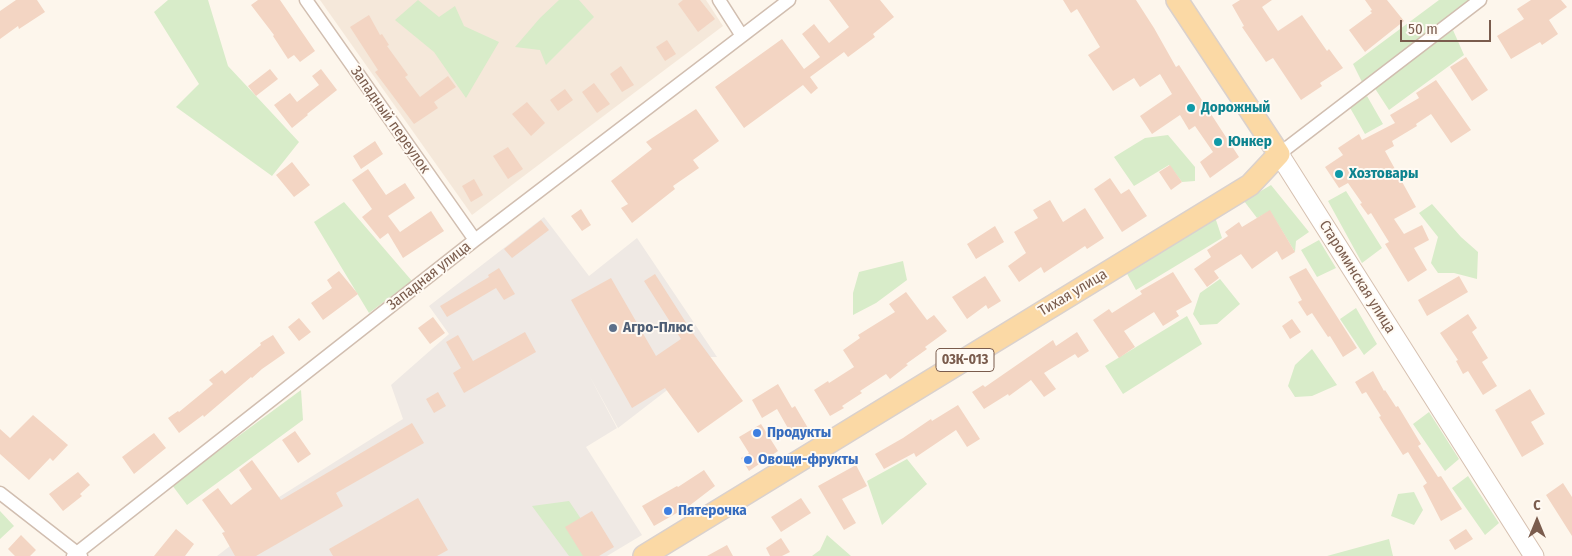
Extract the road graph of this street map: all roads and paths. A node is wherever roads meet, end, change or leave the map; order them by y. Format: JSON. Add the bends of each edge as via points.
{"nodes":[{"id":1,"x":306,"y":0,"type":"edge"},
{"id":2,"x":719,"y":0,"type":"edge"},
{"id":3,"x":789,"y":0,"type":"edge"},
{"id":4,"x":1177,"y":0,"type":"edge"},
{"id":5,"x":1480,"y":0,"type":"edge"},
{"id":6,"x":742,"y":36,"type":"junction"},
{"id":7,"x":1279,"y":154,"type":"junction"},
{"id":8,"x":475,"y":240,"type":"junction"},
{"id":9,"x":0,"y":493,"type":"edge"},
{"id":10,"x":77,"y":555,"type":"edge"},
{"id":11,"x":644,"y":556,"type":"edge"},
{"id":12,"x":1534,"y":556,"type":"edge"}],
"edges":[{"from":1,"to":8,"type":"street","name":"Западный переулок"},
{"from":2,"to":6,"type":"street"},
{"from":3,"to":6,"type":"street","name":"Западная улица"},
{"from":4,"to":7,"type":"main road","name":"Староминская улица"},
{"from":5,"to":7,"type":"street","name":"Тихая улица"},
{"from":6,"to":8,"type":"street","name":"Западная улица"},
{"from":7,"to":11,"type":"main road","name":"Тихая улица","number":"03К-013","via":[[1250,185]]},
{"from":7,"to":12,"type":"street","name":"Староминская улица"},
{"from":8,"to":10,"type":"street","name":"Западная улица"},
{"from":9,"to":10,"type":"street"}]}
